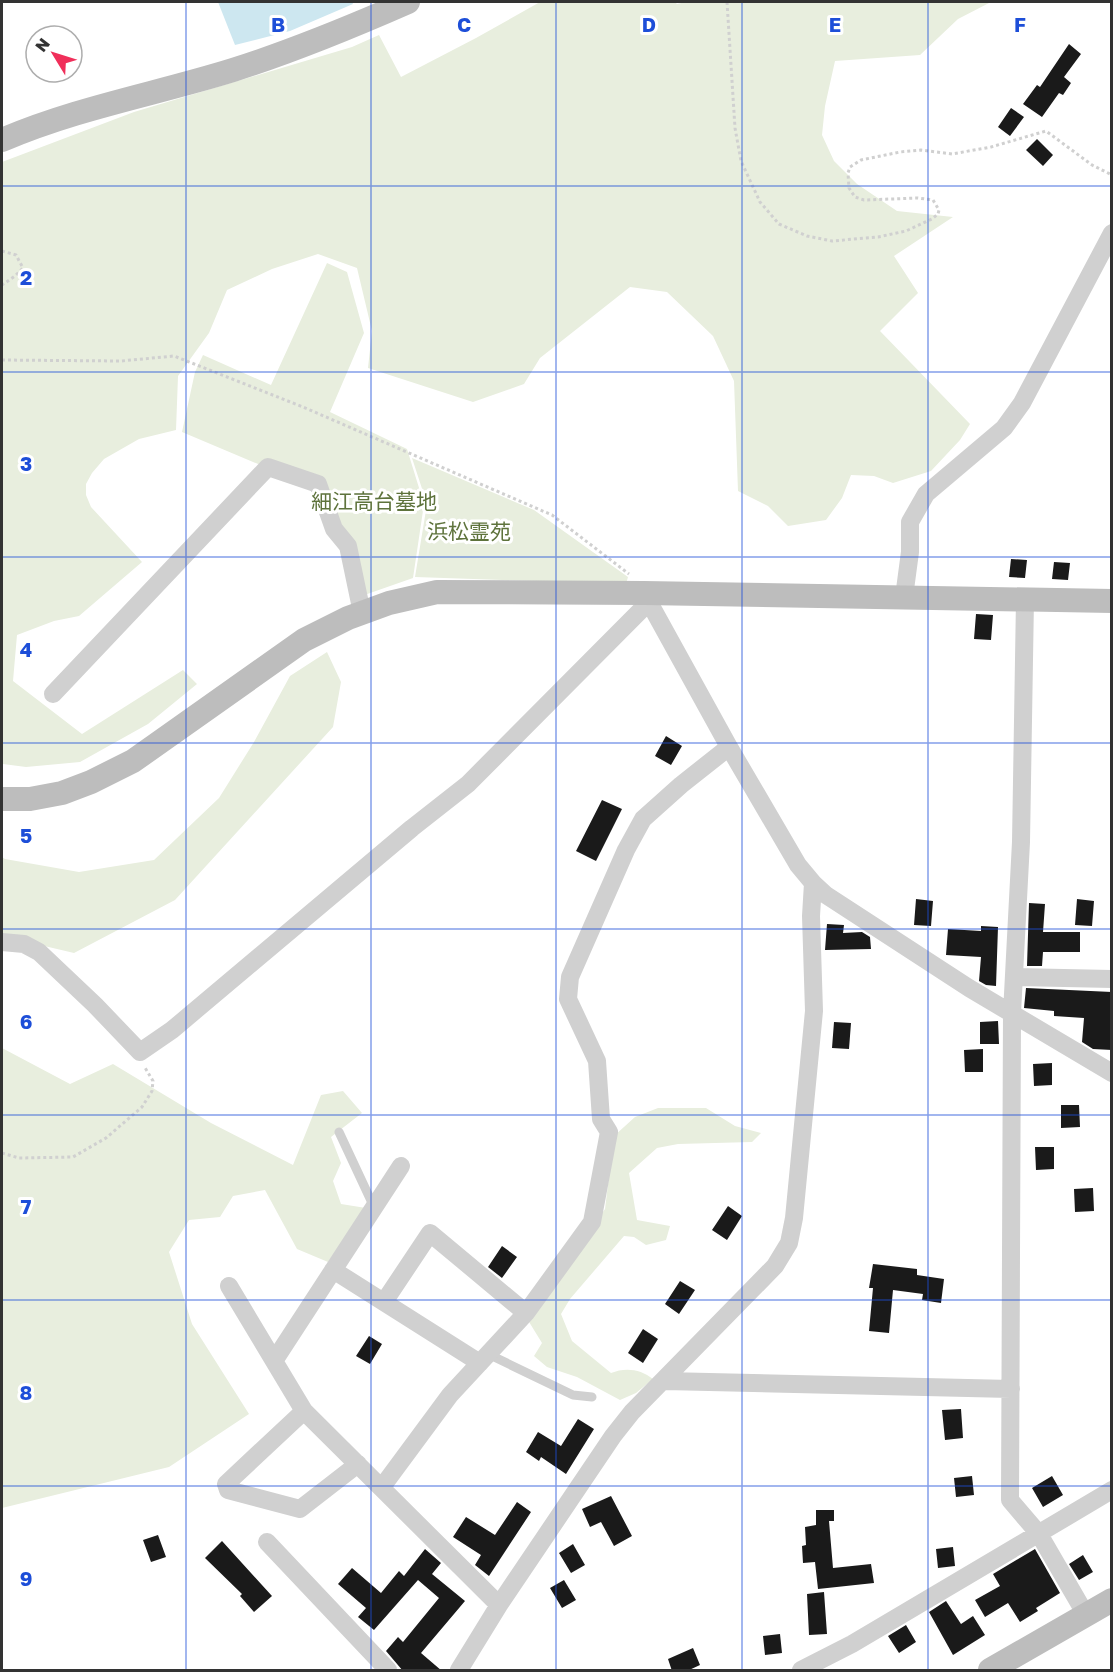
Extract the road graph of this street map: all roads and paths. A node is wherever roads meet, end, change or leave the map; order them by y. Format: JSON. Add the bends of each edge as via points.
{"nodes":[{"id":1,"x":408,"y":2,"type":"edge"},
{"id":2,"x":727,"y":2,"type":"edge"},
{"id":3,"x":2,"y":140,"type":"edge"},
{"id":4,"x":1112,"y":175,"type":"edge"},
{"id":5,"x":1112,"y":233,"type":"edge"},
{"id":6,"x":2,"y":251,"type":"edge"},
{"id":7,"x":2,"y":285,"type":"edge"},
{"id":8,"x":2,"y":360,"type":"edge"},
{"id":9,"x":644,"y":593,"type":"junction"},
{"id":10,"x":904,"y":597,"type":"junction"},
{"id":11,"x":1025,"y":599,"type":"junction"},
{"id":12,"x":1112,"y":601,"type":"edge"},
{"id":13,"x":362,"y":613,"type":"junction"},
{"id":14,"x":53,"y":694,"type":"dead end"},
{"id":15,"x":729,"y":747,"type":"junction"},
{"id":16,"x":2,"y":799,"type":"edge"},
{"id":17,"x":813,"y":883,"type":"junction"},
{"id":18,"x":2,"y":942,"type":"edge"},
{"id":19,"x":1014,"y":977,"type":"junction"},
{"id":20,"x":1112,"y":979,"type":"edge"},
{"id":21,"x":1012,"y":1013,"type":"junction"},
{"id":22,"x":140,"y":1052,"type":"junction"},
{"id":23,"x":1112,"y":1073,"type":"edge"},
{"id":24,"x":339,"y":1132,"type":"dead end"},
{"id":25,"x":2,"y":1153,"type":"edge"},
{"id":26,"x":401,"y":1166,"type":"dead end"},
{"id":27,"x":374,"y":1207,"type":"junction"},
{"id":28,"x":333,"y":1270,"type":"junction"},
{"id":29,"x":229,"y":1286,"type":"dead end"},
{"id":30,"x":384,"y":1302,"type":"junction"},
{"id":31,"x":526,"y":1313,"type":"junction"},
{"id":32,"x":484,"y":1358,"type":"junction"},
{"id":33,"x":274,"y":1361,"type":"junction"},
{"id":34,"x":664,"y":1381,"type":"junction"},
{"id":35,"x":1011,"y":1389,"type":"junction"},
{"id":36,"x":592,"y":1397,"type":"dead end"},
{"id":37,"x":304,"y":1411,"type":"junction"},
{"id":38,"x":358,"y":1464,"type":"junction"},
{"id":39,"x":382,"y":1487,"type":"junction"},
{"id":40,"x":1112,"y":1490,"type":"edge"},
{"id":41,"x":1039,"y":1534,"type":"junction"},
{"id":42,"x":267,"y":1542,"type":"dead end"},
{"id":43,"x":1112,"y":1600,"type":"edge"},
{"id":44,"x":499,"y":1605,"type":"junction"},
{"id":45,"x":1086,"y":1615,"type":"junction"},
{"id":46,"x":388,"y":1671,"type":"edge"},
{"id":47,"x":459,"y":1671,"type":"edge"},
{"id":48,"x":801,"y":1671,"type":"edge"},
{"id":49,"x":990,"y":1671,"type":"edge"}],
"edges":[{"from":1,"to":3,"type":"street","via":[[334,34],[235,69],[95,106]]},
{"from":2,"to":4,"type":"path","via":[[735,128],[741,161],[760,202],[790,231],[832,241],[906,231],[932,219],[939,210],[933,200],[864,200],[855,197],[849,188],[848,173],[856,162],[900,152],[952,154],[1046,131]]},
{"from":5,"to":10,"type":"street","via":[[1022,403],[1004,428],[926,494],[910,522]]},
{"from":6,"to":7,"type":"path","via":[[16,255],[23,268]]},
{"from":8,"to":9,"type":"path","via":[[121,361],[174,356],[303,407],[552,515],[635,578]]},
{"from":9,"to":10,"type":"street"},
{"from":9,"to":13,"type":"street","via":[[437,592]]},
{"from":9,"to":15,"type":"street"},
{"from":9,"to":22,"type":"street","via":[[644,607],[468,784],[172,1030]]},
{"from":10,"to":11,"type":"street"},
{"from":11,"to":12,"type":"street"},
{"from":11,"to":19,"type":"street","via":[[1021,842]]},
{"from":13,"to":14,"type":"street","via":[[348,546],[334,529],[318,484],[268,467]]},
{"from":13,"to":16,"type":"street","via":[[304,640],[133,761],[62,794],[30,800]]},
{"from":15,"to":17,"type":"street","via":[[798,865]]},
{"from":15,"to":31,"type":"street","via":[[643,819],[570,977],[568,999],[597,1061],[601,1119],[609,1132],[592,1222]]},
{"from":17,"to":21,"type":"street"},
{"from":17,"to":34,"type":"street","via":[[814,1011],[789,1243],[775,1266]]},
{"from":18,"to":22,"type":"street","via":[[24,944],[39,952]]},
{"from":19,"to":20,"type":"street"},
{"from":19,"to":21,"type":"street"},
{"from":21,"to":23,"type":"street"},
{"from":21,"to":35,"type":"street"},
{"from":22,"to":25,"type":"path","via":[[133,1056],[153,1081],[153,1091],[142,1107],[106,1138],[73,1157],[18,1158]]},
{"from":24,"to":27,"type":"lane"},
{"from":26,"to":27,"type":"street"},
{"from":27,"to":28,"type":"street"},
{"from":28,"to":30,"type":"street"},
{"from":28,"to":33,"type":"street"},
{"from":29,"to":33,"type":"street"},
{"from":30,"to":31,"type":"street","via":[[430,1233]]},
{"from":30,"to":32,"type":"street"},
{"from":31,"to":32,"type":"street"},
{"from":32,"to":36,"type":"lane","via":[[573,1395]]},
{"from":32,"to":39,"type":"street","via":[[450,1395]]},
{"from":33,"to":37,"type":"street"},
{"from":34,"to":35,"type":"street"},
{"from":34,"to":44,"type":"street","via":[[613,1436]]},
{"from":35,"to":41,"type":"street","via":[[1010,1500]]},
{"from":37,"to":38,"type":"street"},
{"from":37,"to":38,"type":"street","via":[[226,1484],[228,1490],[300,1509]]},
{"from":38,"to":39,"type":"street"},
{"from":39,"to":44,"type":"street"},
{"from":40,"to":41,"type":"street"},
{"from":41,"to":45,"type":"street"},
{"from":41,"to":48,"type":"street"},
{"from":42,"to":46,"type":"street"},
{"from":43,"to":45,"type":"street"},
{"from":44,"to":47,"type":"street"},
{"from":45,"to":49,"type":"street"}]}
